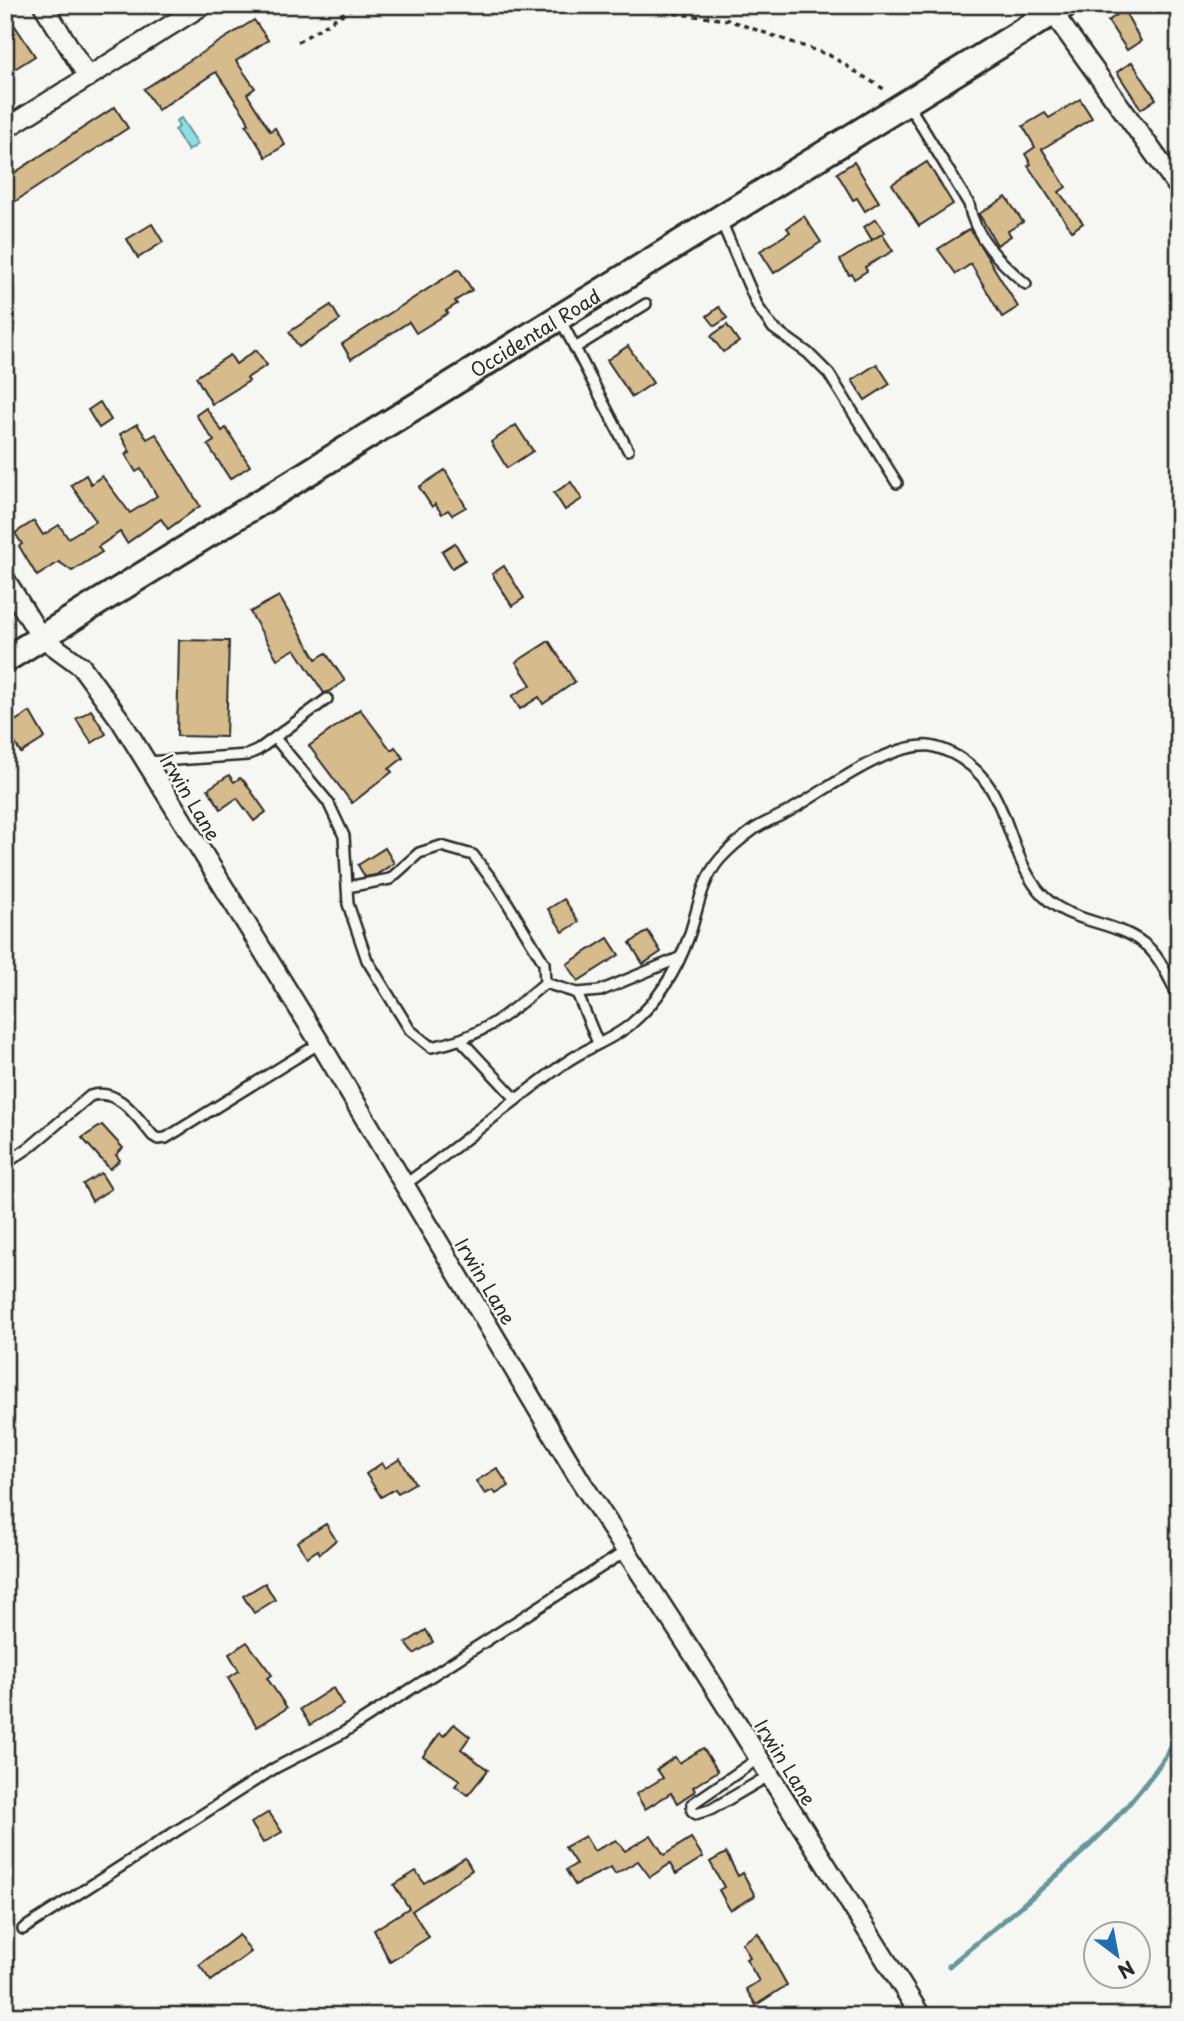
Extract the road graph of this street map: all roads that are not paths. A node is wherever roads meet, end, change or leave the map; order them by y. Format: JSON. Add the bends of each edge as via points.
{"nodes":[{"id":1,"x":43,"y":5,"type":"edge"},
{"id":2,"x":203,"y":5,"type":"edge"},
{"id":3,"x":1059,"y":9,"type":"edge"},
{"id":4,"x":88,"y":77,"type":"junction"},
{"id":5,"x":908,"y":104,"type":"junction"},
{"id":6,"x":5,"y":129,"type":"edge"},
{"id":7,"x":1179,"y":188,"type":"edge"},
{"id":8,"x":720,"y":219,"type":"junction"},
{"id":9,"x":1026,"y":284,"type":"dead end"},
{"id":10,"x":646,"y":304,"type":"dead end"},
{"id":11,"x":559,"y":318,"type":"junction"},
{"id":12,"x":575,"y":348,"type":"junction"},
{"id":13,"x":628,"y":450,"type":"dead end"},
{"id":14,"x":897,"y":483,"type":"dead end"},
{"id":15,"x":5,"y":579,"type":"edge"},
{"id":16,"x":40,"y":636,"type":"junction"},
{"id":17,"x":5,"y":660,"type":"edge"},
{"id":18,"x":327,"y":699,"type":"dead end"},
{"id":19,"x":275,"y":738,"type":"junction"},
{"id":20,"x":145,"y":762,"type":"junction"},
{"id":21,"x":347,"y":887,"type":"junction"},
{"id":22,"x":679,"y":958,"type":"junction"},
{"id":23,"x":545,"y":983,"type":"junction"},
{"id":24,"x":577,"y":993,"type":"junction"},
{"id":25,"x":1179,"y":997,"type":"edge"},
{"id":26,"x":462,"y":1041,"type":"junction"},
{"id":27,"x":320,"y":1043,"type":"junction"},
{"id":28,"x":598,"y":1043,"type":"junction"},
{"id":29,"x":516,"y":1099,"type":"junction"},
{"id":30,"x":5,"y":1164,"type":"edge"},
{"id":31,"x":404,"y":1185,"type":"junction"},
{"id":32,"x":626,"y":1551,"type":"junction"},
{"id":33,"x":759,"y":1758,"type":"junction"},
{"id":34,"x":770,"y":1775,"type":"junction"},
{"id":35,"x":23,"y":1928,"type":"dead end"},
{"id":36,"x":921,"y":2016,"type":"edge"}],
"edges":[{"from":1,"to":4,"type":"street"},
{"from":2,"to":4,"type":"street"},
{"from":3,"to":5,"type":"street","name":"Occidental Road"},
{"from":3,"to":7,"type":"street"},
{"from":4,"to":6,"type":"street"},
{"from":5,"to":8,"type":"street","name":"Occidental Road"},
{"from":5,"to":9,"type":"lane","via":[[970,204],[972,221],[1001,263]]},
{"from":8,"to":11,"type":"street","name":"Occidental Road"},
{"from":8,"to":14,"type":"lane","via":[[758,307],[773,328],[808,352],[829,374]]},
{"from":10,"to":12,"type":"lane"},
{"from":11,"to":12,"type":"lane"},
{"from":11,"to":16,"type":"street","name":"Occidental Road"},
{"from":12,"to":13,"type":"lane"},
{"from":15,"to":16,"type":"street","name":"Irwin Lane"},
{"from":16,"to":17,"type":"street","name":"Occidental Road"},
{"from":16,"to":20,"type":"street","name":"Irwin Lane","via":[[81,666]]},
{"from":18,"to":19,"type":"lane"},
{"from":19,"to":20,"type":"lane","via":[[247,755]]},
{"from":19,"to":21,"type":"lane","via":[[328,802],[344,836]]},
{"from":20,"to":27,"type":"street","name":"Irwin Lane"},
{"from":21,"to":23,"type":"lane","via":[[390,879],[419,853],[441,846],[473,855],[544,963]]},
{"from":21,"to":26,"type":"lane","via":[[348,904],[367,960],[410,1030],[431,1047]]},
{"from":22,"to":24,"type":"lane","via":[[600,991]]},
{"from":22,"to":25,"type":"lane","via":[[701,891],[719,860],[752,830],[876,762],[923,746],[946,750],[979,770],[999,801],[1029,875],[1055,908],[1145,944]]},
{"from":22,"to":28,"type":"lane","via":[[650,1005],[629,1026]]},
{"from":23,"to":24,"type":"lane"},
{"from":23,"to":26,"type":"lane","via":[[507,1014]]},
{"from":24,"to":28,"type":"lane"},
{"from":26,"to":29,"type":"lane"},
{"from":27,"to":30,"type":"lane","via":[[166,1138],[153,1136],[112,1094],[101,1092]]},
{"from":27,"to":31,"type":"street","name":"Irwin Lane"},
{"from":28,"to":29,"type":"lane"},
{"from":29,"to":31,"type":"lane","via":[[479,1132]]},
{"from":31,"to":32,"type":"street","name":"Irwin Lane"},
{"from":32,"to":33,"type":"street","name":"Irwin Lane"},
{"from":32,"to":35,"type":"lane","via":[[341,1734],[275,1768]]},
{"from":33,"to":34,"type":"street","name":"Irwin Lane"},
{"from":33,"to":34,"type":"lane","via":[[709,1790],[692,1804],[692,1811],[712,1809]]},
{"from":34,"to":36,"type":"street","name":"Irwin Lane"}]}
